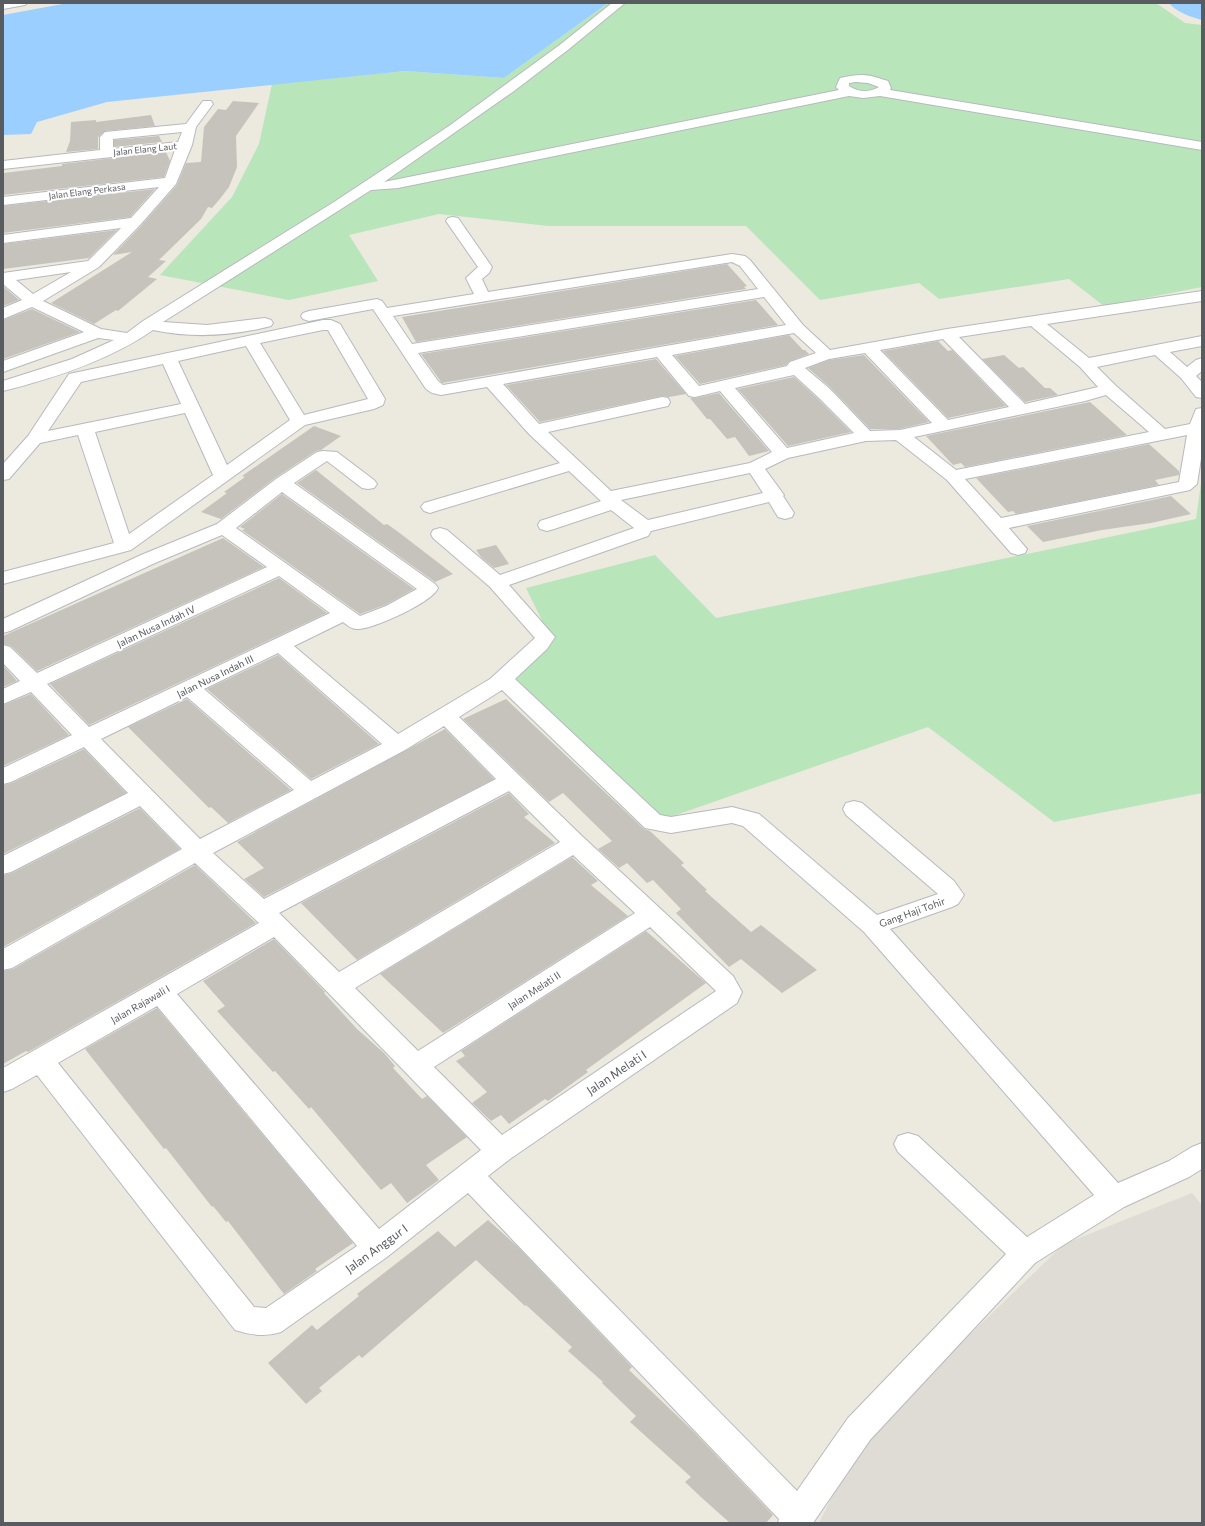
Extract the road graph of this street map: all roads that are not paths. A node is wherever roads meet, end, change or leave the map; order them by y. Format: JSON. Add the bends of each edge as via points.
{"nodes":[{"id":1,"x":21,"y":3,"type":"edge"},
{"id":2,"x":619,"y":3,"type":"edge"},
{"id":3,"x":3,"y":6,"type":"edge"},
{"id":4,"x":881,"y":88,"type":"junction"},
{"id":5,"x":207,"y":104,"type":"dead end"},
{"id":6,"x":190,"y":127,"type":"junction"},
{"id":7,"x":1202,"y":137,"type":"edge"},
{"id":8,"x":185,"y":145,"type":"junction"},
{"id":9,"x":1202,"y":146,"type":"edge"},
{"id":10,"x":106,"y":154,"type":"junction"},
{"id":11,"x":3,"y":165,"type":"edge"},
{"id":12,"x":401,"y":174,"type":"junction"},
{"id":13,"x":171,"y":180,"type":"junction"},
{"id":14,"x":370,"y":194,"type":"junction"},
{"id":15,"x":3,"y":201,"type":"edge"},
{"id":16,"x":453,"y":221,"type":"dead end"},
{"id":17,"x":135,"y":222,"type":"junction"},
{"id":18,"x":3,"y":238,"type":"edge"},
{"id":19,"x":275,"y":263,"type":"dead end"},
{"id":20,"x":94,"y":264,"type":"junction"},
{"id":21,"x":4,"y":277,"type":"edge"},
{"id":22,"x":767,"y":292,"type":"junction"},
{"id":23,"x":1202,"y":296,"type":"edge"},
{"id":24,"x":483,"y":297,"type":"junction"},
{"id":25,"x":32,"y":302,"type":"junction"},
{"id":26,"x":383,"y":313,"type":"junction"},
{"id":27,"x":3,"y":314,"type":"edge"},
{"id":28,"x":1034,"y":321,"type":"junction"},
{"id":29,"x":797,"y":328,"type":"junction"},
{"id":30,"x":166,"y":329,"type":"junction"},
{"id":31,"x":149,"y":332,"type":"junction"},
{"id":32,"x":97,"y":333,"type":"junction"},
{"id":33,"x":947,"y":334,"type":"junction"},
{"id":34,"x":129,"y":338,"type":"junction"},
{"id":35,"x":250,"y":340,"type":"junction"},
{"id":36,"x":1202,"y":341,"type":"edge"},
{"id":37,"x":868,"y":348,"type":"junction"},
{"id":38,"x":408,"y":350,"type":"junction"},
{"id":39,"x":1158,"y":350,"type":"junction"},
{"id":40,"x":660,"y":351,"type":"junction"},
{"id":41,"x":827,"y":355,"type":"junction"},
{"id":42,"x":168,"y":358,"type":"junction"},
{"id":43,"x":1202,"y":363,"type":"edge"},
{"id":44,"x":1086,"y":364,"type":"junction"},
{"id":45,"x":3,"y":367,"type":"edge"},
{"id":46,"x":797,"y":369,"type":"junction"},
{"id":47,"x":45,"y":372,"type":"junction"},
{"id":48,"x":93,"y":374,"type":"junction"},
{"id":49,"x":1187,"y":375,"type":"junction"},
{"id":50,"x":76,"y":378,"type":"junction"},
{"id":51,"x":491,"y":381,"type":"junction"},
{"id":52,"x":3,"y":386,"type":"edge"},
{"id":53,"x":724,"y":386,"type":"junction"},
{"id":54,"x":1109,"y":389,"type":"junction"},
{"id":55,"x":1202,"y":393,"type":"edge"},
{"id":56,"x":662,"y":402,"type":"dead end"},
{"id":57,"x":191,"y":407,"type":"junction"},
{"id":58,"x":1021,"y":409,"type":"junction"},
{"id":59,"x":1199,"y":421,"type":"edge"},
{"id":60,"x":299,"y":422,"type":"junction"},
{"id":61,"x":945,"y":426,"type":"junction"},
{"id":62,"x":85,"y":429,"type":"junction"},
{"id":63,"x":535,"y":430,"type":"junction"},
{"id":64,"x":900,"y":435,"type":"junction"},
{"id":65,"x":1162,"y":435,"type":"junction"},
{"id":66,"x":866,"y":436,"type":"junction"},
{"id":67,"x":34,"y":439,"type":"junction"},
{"id":68,"x":783,"y":454,"type":"junction"},
{"id":69,"x":571,"y":465,"type":"junction"},
{"id":70,"x":755,"y":467,"type":"junction"},
{"id":71,"x":3,"y":475,"type":"edge"},
{"id":72,"x":223,"y":476,"type":"junction"},
{"id":73,"x":953,"y":476,"type":"junction"},
{"id":74,"x":282,"y":483,"type":"junction"},
{"id":75,"x":368,"y":484,"type":"dead end"},
{"id":76,"x":775,"y":496,"type":"junction"},
{"id":77,"x":611,"y":500,"type":"junction"},
{"id":78,"x":430,"y":508,"type":"dead end"},
{"id":79,"x":785,"y":512,"type":"dead end"},
{"id":80,"x":547,"y":525,"type":"dead end"},
{"id":81,"x":996,"y":525,"type":"junction"},
{"id":82,"x":644,"y":527,"type":"junction"},
{"id":83,"x":224,"y":528,"type":"junction"},
{"id":84,"x":440,"y":534,"type":"dead end"},
{"id":85,"x":124,"y":546,"type":"junction"},
{"id":86,"x":1018,"y":549,"type":"dead end"},
{"id":87,"x":280,"y":569,"type":"junction"},
{"id":88,"x":3,"y":578,"type":"edge"},
{"id":89,"x":497,"y":583,"type":"junction"},
{"id":90,"x":342,"y":614,"type":"junction"},
{"id":91,"x":3,"y":627,"type":"edge"},
{"id":92,"x":280,"y":644,"type":"junction"},
{"id":93,"x":3,"y":651,"type":"edge"},
{"id":94,"x":502,"y":678,"type":"junction"},
{"id":95,"x":33,"y":683,"type":"junction"},
{"id":96,"x":189,"y":688,"type":"junction"},
{"id":97,"x":3,"y":697,"type":"edge"},
{"id":98,"x":445,"y":715,"type":"junction"},
{"id":99,"x":87,"y":737,"type":"junction"},
{"id":100,"x":396,"y":745,"type":"junction"},
{"id":101,"x":3,"y":777,"type":"edge"},
{"id":102,"x":512,"y":780,"type":"junction"},
{"id":103,"x":309,"y":791,"type":"junction"},
{"id":104,"x":143,"y":795,"type":"junction"},
{"id":105,"x":854,"y":809,"type":"dead end"},
{"id":106,"x":575,"y":843,"type":"junction"},
{"id":107,"x":197,"y":851,"type":"junction"},
{"id":108,"x":3,"y":866,"type":"edge"},
{"id":109,"x":652,"y":914,"type":"junction"},
{"id":110,"x":269,"y":917,"type":"junction"},
{"id":111,"x":873,"y":926,"type":"junction"},
{"id":112,"x":3,"y":962,"type":"edge"},
{"id":113,"x":337,"y":986,"type":"junction"},
{"id":114,"x":160,"y":992,"type":"junction"},
{"id":115,"x":41,"y":1061,"type":"junction"},
{"id":116,"x":416,"y":1065,"type":"junction"},
{"id":117,"x":3,"y":1081,"type":"edge"},
{"id":118,"x":908,"y":1144,"type":"dead end"},
{"id":119,"x":500,"y":1151,"type":"junction"},
{"id":120,"x":1202,"y":1155,"type":"edge"},
{"id":121,"x":470,"y":1176,"type":"junction"},
{"id":122,"x":1114,"y":1198,"type":"junction"},
{"id":123,"x":377,"y":1248,"type":"junction"},
{"id":124,"x":1025,"y":1254,"type":"junction"},
{"id":125,"x":796,"y":1519,"type":"edge"}],
"edges":[{"from":1,"to":3,"type":"street"},
{"from":2,"to":12,"type":"street","via":[[574,41]]},
{"from":4,"to":7,"type":"street"},
{"from":4,"to":9,"type":"street"},
{"from":4,"to":12,"type":"street","via":[[863,94],[845,88],[611,136]]},
{"from":5,"to":6,"type":"street"},
{"from":6,"to":8,"type":"street"},
{"from":6,"to":10,"type":"street","via":[[110,135],[107,137]]},
{"from":8,"to":10,"type":"street","name":"Jalan Elang Laut"},
{"from":8,"to":13,"type":"street"},
{"from":10,"to":11,"type":"street","name":"Jalan Elang Laut"},
{"from":12,"to":14,"type":"street"},
{"from":12,"to":14,"type":"street","via":[[386,176]]},
{"from":13,"to":15,"type":"street","name":"Jalan Elang Perkasa"},
{"from":13,"to":17,"type":"street"},
{"from":14,"to":31,"type":"street"},
{"from":16,"to":24,"type":"street","via":[[484,267],[484,270],[474,278]]},
{"from":17,"to":18,"type":"street"},
{"from":17,"to":20,"type":"street"},
{"from":19,"to":30,"type":"street"},
{"from":20,"to":21,"type":"street"},
{"from":20,"to":25,"type":"street"},
{"from":21,"to":25,"type":"street"},
{"from":22,"to":24,"type":"street","via":[[745,263],[732,258]]},
{"from":22,"to":29,"type":"street"},
{"from":22,"to":38,"type":"street"},
{"from":23,"to":28,"type":"street"},
{"from":24,"to":26,"type":"street"},
{"from":25,"to":27,"type":"street"},
{"from":25,"to":32,"type":"street"},
{"from":26,"to":30,"type":"street","via":[[377,304],[242,327]]},
{"from":26,"to":38,"type":"street"},
{"from":28,"to":33,"type":"street"},
{"from":28,"to":44,"type":"street"},
{"from":29,"to":40,"type":"street"},
{"from":29,"to":41,"type":"street"},
{"from":30,"to":31,"type":"street"},
{"from":31,"to":34,"type":"street"},
{"from":31,"to":48,"type":"street"},
{"from":32,"to":34,"type":"street"},
{"from":32,"to":45,"type":"street"},
{"from":33,"to":37,"type":"street"},
{"from":33,"to":58,"type":"street"},
{"from":34,"to":47,"type":"street","via":[[102,352]]},
{"from":35,"to":42,"type":"street"},
{"from":35,"to":60,"type":"street"},
{"from":35,"to":60,"type":"street","via":[[332,325],[377,399],[373,403]]},
{"from":36,"to":39,"type":"street"},
{"from":37,"to":41,"type":"street"},
{"from":37,"to":61,"type":"street"},
{"from":38,"to":51,"type":"street","via":[[434,388]]},
{"from":39,"to":44,"type":"street"},
{"from":39,"to":49,"type":"street"},
{"from":40,"to":51,"type":"street"},
{"from":40,"to":53,"type":"street","via":[[695,392]]},
{"from":41,"to":46,"type":"street","via":[[796,365],[794,367]]},
{"from":42,"to":48,"type":"street"},
{"from":42,"to":57,"type":"street"},
{"from":43,"to":49,"type":"street"},
{"from":44,"to":54,"type":"street"},
{"from":46,"to":53,"type":"street"},
{"from":46,"to":66,"type":"street"},
{"from":47,"to":50,"type":"street"},
{"from":47,"to":52,"type":"street"},
{"from":48,"to":50,"type":"street"},
{"from":49,"to":55,"type":"street"},
{"from":50,"to":67,"type":"street"},
{"from":51,"to":63,"type":"street"},
{"from":53,"to":68,"type":"street"},
{"from":54,"to":58,"type":"street"},
{"from":54,"to":65,"type":"street"},
{"from":56,"to":63,"type":"street"},
{"from":57,"to":62,"type":"street"},
{"from":57,"to":72,"type":"street"},
{"from":58,"to":61,"type":"street"},
{"from":59,"to":65,"type":"street"},
{"from":59,"to":81,"type":"street","via":[[1188,484]]},
{"from":60,"to":72,"type":"street"},
{"from":61,"to":64,"type":"street"},
{"from":62,"to":67,"type":"street"},
{"from":62,"to":85,"type":"street"},
{"from":63,"to":69,"type":"street"},
{"from":64,"to":66,"type":"street"},
{"from":64,"to":73,"type":"street"},
{"from":65,"to":73,"type":"street"},
{"from":66,"to":68,"type":"street"},
{"from":67,"to":71,"type":"street"},
{"from":68,"to":70,"type":"street"},
{"from":69,"to":77,"type":"street"},
{"from":69,"to":78,"type":"street"},
{"from":70,"to":76,"type":"street"},
{"from":70,"to":77,"type":"street"},
{"from":72,"to":85,"type":"street"},
{"from":73,"to":81,"type":"street"},
{"from":74,"to":75,"type":"street","via":[[318,458],[331,456]]},
{"from":74,"to":83,"type":"street"},
{"from":74,"to":90,"type":"street","via":[[428,588],[421,595],[372,620],[357,624]]},
{"from":76,"to":79,"type":"street"},
{"from":76,"to":82,"type":"street"},
{"from":77,"to":80,"type":"street"},
{"from":77,"to":82,"type":"street"},
{"from":81,"to":86,"type":"street"},
{"from":82,"to":89,"type":"street","via":[[636,534]]},
{"from":83,"to":87,"type":"street"},
{"from":83,"to":91,"type":"street","via":[[148,559]]},
{"from":84,"to":89,"type":"street"},
{"from":85,"to":88,"type":"street"},
{"from":87,"to":90,"type":"street"},
{"from":87,"to":95,"type":"street","name":"Jalan Nusa Indah IV"},
{"from":89,"to":94,"type":"street","via":[[545,636],[540,645]]},
{"from":90,"to":92,"type":"street","name":"Jalan Nusa Indah III"},
{"from":92,"to":96,"type":"street","name":"Jalan Nusa Indah III"},
{"from":92,"to":100,"type":"street"},
{"from":93,"to":95,"type":"street"},
{"from":94,"to":98,"type":"street"},
{"from":94,"to":111,"type":"street","via":[[653,822],[672,825],[732,815],[751,820]]},
{"from":95,"to":97,"type":"street","name":"Jalan Nusa Indah IV"},
{"from":95,"to":99,"type":"street"},
{"from":96,"to":99,"type":"street","name":"Jalan Nusa Indah III"},
{"from":96,"to":103,"type":"street"},
{"from":98,"to":100,"type":"street"},
{"from":98,"to":102,"type":"street"},
{"from":99,"to":101,"type":"street","name":"Jalan Nusa Indah III"},
{"from":99,"to":104,"type":"street"},
{"from":100,"to":103,"type":"street"},
{"from":102,"to":106,"type":"street"},
{"from":102,"to":110,"type":"street","name":"Jalan Rajawali I"},
{"from":103,"to":107,"type":"street"},
{"from":104,"to":107,"type":"street"},
{"from":104,"to":108,"type":"street"},
{"from":105,"to":111,"type":"street","name":"Gang Haji Tohir","via":[[946,887],[952,895],[950,898]]},
{"from":106,"to":109,"type":"street"},
{"from":106,"to":113,"type":"street"},
{"from":107,"to":110,"type":"street"},
{"from":107,"to":112,"type":"street"},
{"from":109,"to":116,"type":"street","name":"Jalan Melati II"},
{"from":109,"to":119,"type":"street","name":"Jalan Melati I","via":[[724,983],[729,992],[728,996]]},
{"from":110,"to":113,"type":"street"},
{"from":110,"to":114,"type":"street","name":"Jalan Rajawali I"},
{"from":111,"to":122,"type":"street"},
{"from":113,"to":116,"type":"street"},
{"from":114,"to":115,"type":"street","name":"Jalan Rajawali I"},
{"from":114,"to":123,"type":"street"},
{"from":115,"to":117,"type":"street","name":"Jalan Rajawali I"},
{"from":115,"to":123,"type":"street","name":"Jalan Anggur I","via":[[246,1320],[270,1322]]},
{"from":116,"to":119,"type":"street"},
{"from":118,"to":124,"type":"street"},
{"from":119,"to":121,"type":"street","name":"Jalan Melati I"},
{"from":120,"to":122,"type":"street","via":[[1179,1169]]},
{"from":121,"to":123,"type":"street","name":"Jalan Anggur I"},
{"from":121,"to":125,"type":"street"},
{"from":122,"to":124,"type":"street"},
{"from":124,"to":125,"type":"street","via":[[859,1429]]}]}
